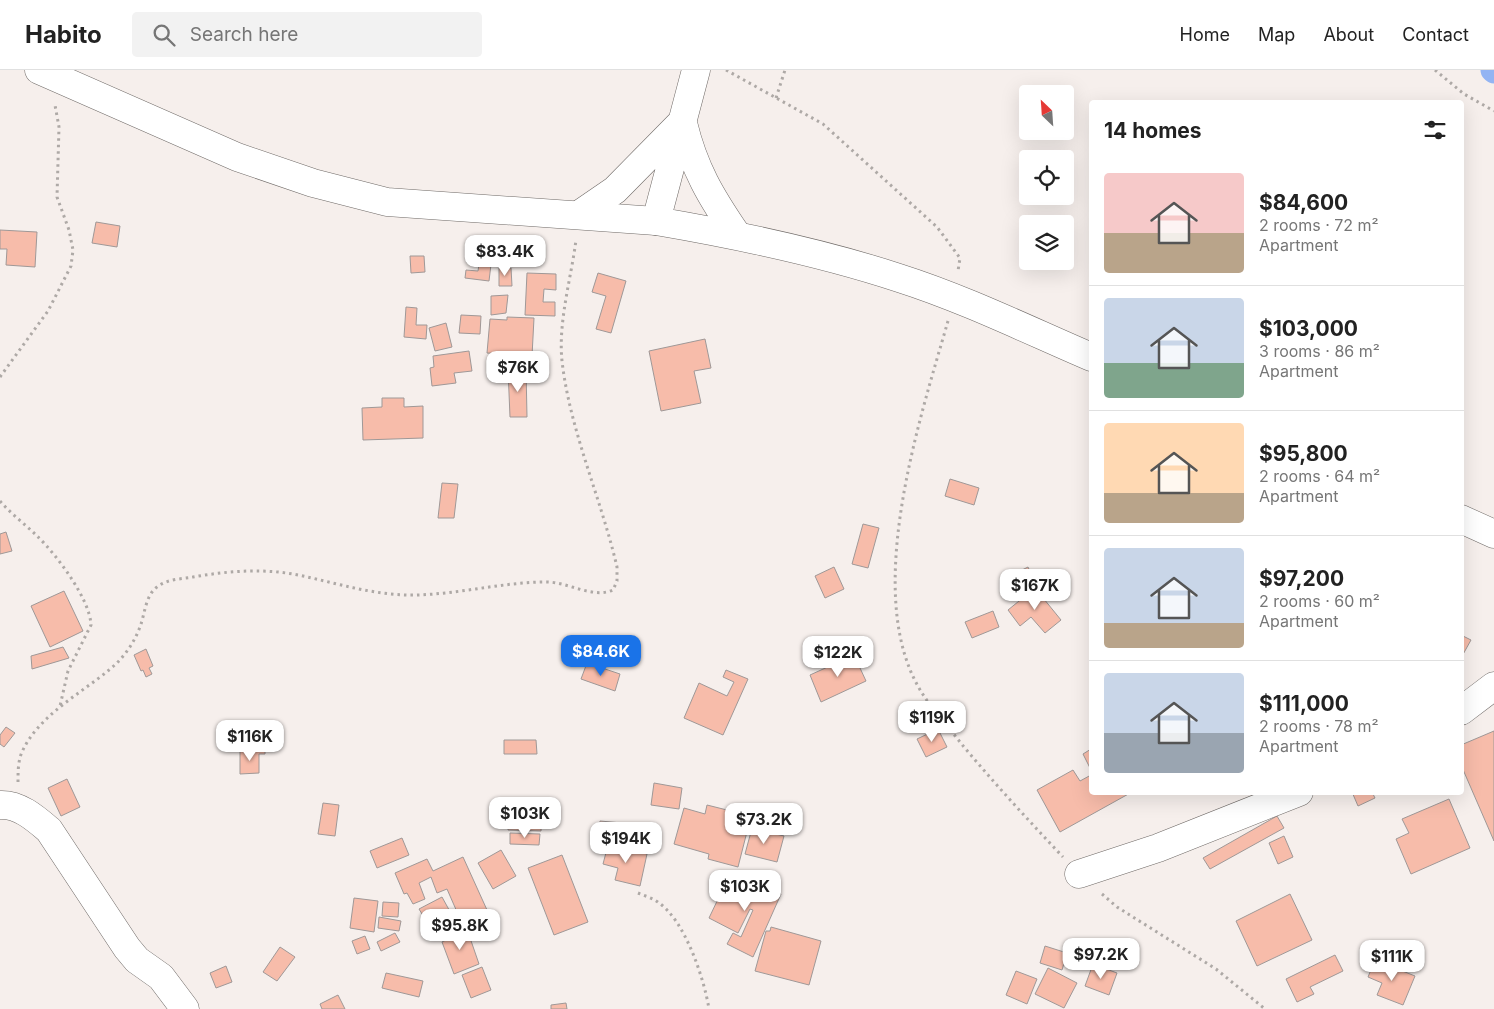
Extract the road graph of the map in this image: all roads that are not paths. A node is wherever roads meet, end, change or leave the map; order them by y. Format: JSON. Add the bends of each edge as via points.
{"nodes":[{"id":1,"x":696,"y":70,"type":"edge"},
{"id":2,"x":45,"y":72,"type":"edge"},
{"id":3,"x":683,"y":122,"type":"junction"},
{"id":4,"x":580,"y":214,"type":"junction"},
{"id":5,"x":656,"y":220,"type":"junction"},
{"id":6,"x":737,"y":235,"type":"junction"},
{"id":7,"x":1089,"y":356,"type":"edge"},
{"id":8,"x":1464,"y":521,"type":"edge"},
{"id":9,"x":1494,"y":534,"type":"edge"},
{"id":10,"x":1494,"y":686,"type":"edge"},
{"id":11,"x":1464,"y":709,"type":"edge"},
{"id":12,"x":1291,"y":795,"type":"edge"},
{"id":13,"x":0,"y":805,"type":"edge"},
{"id":14,"x":1079,"y":874,"type":"road end"},
{"id":15,"x":185,"y":1009,"type":"edge"}],
"edges":[{"from":1,"to":3,"type":"street"},
{"from":2,"to":4,"type":"street","via":[[237,157],[313,183],[387,202]]},
{"from":3,"to":4,"type":"street","via":[[615,190]]},
{"from":3,"to":5,"type":"street"},
{"from":3,"to":6,"type":"street","via":[[691,154],[712,198]]},
{"from":4,"to":5,"type":"street"},
{"from":5,"to":6,"type":"street"},
{"from":6,"to":7,"type":"street","via":[[900,278]]},
{"from":8,"to":9,"type":"street"},
{"from":10,"to":11,"type":"street"},
{"from":12,"to":14,"type":"street","via":[[1158,848]]},
{"from":13,"to":15,"type":"street","via":[[31,814],[49,830],[132,954],[160,977]]}]}
